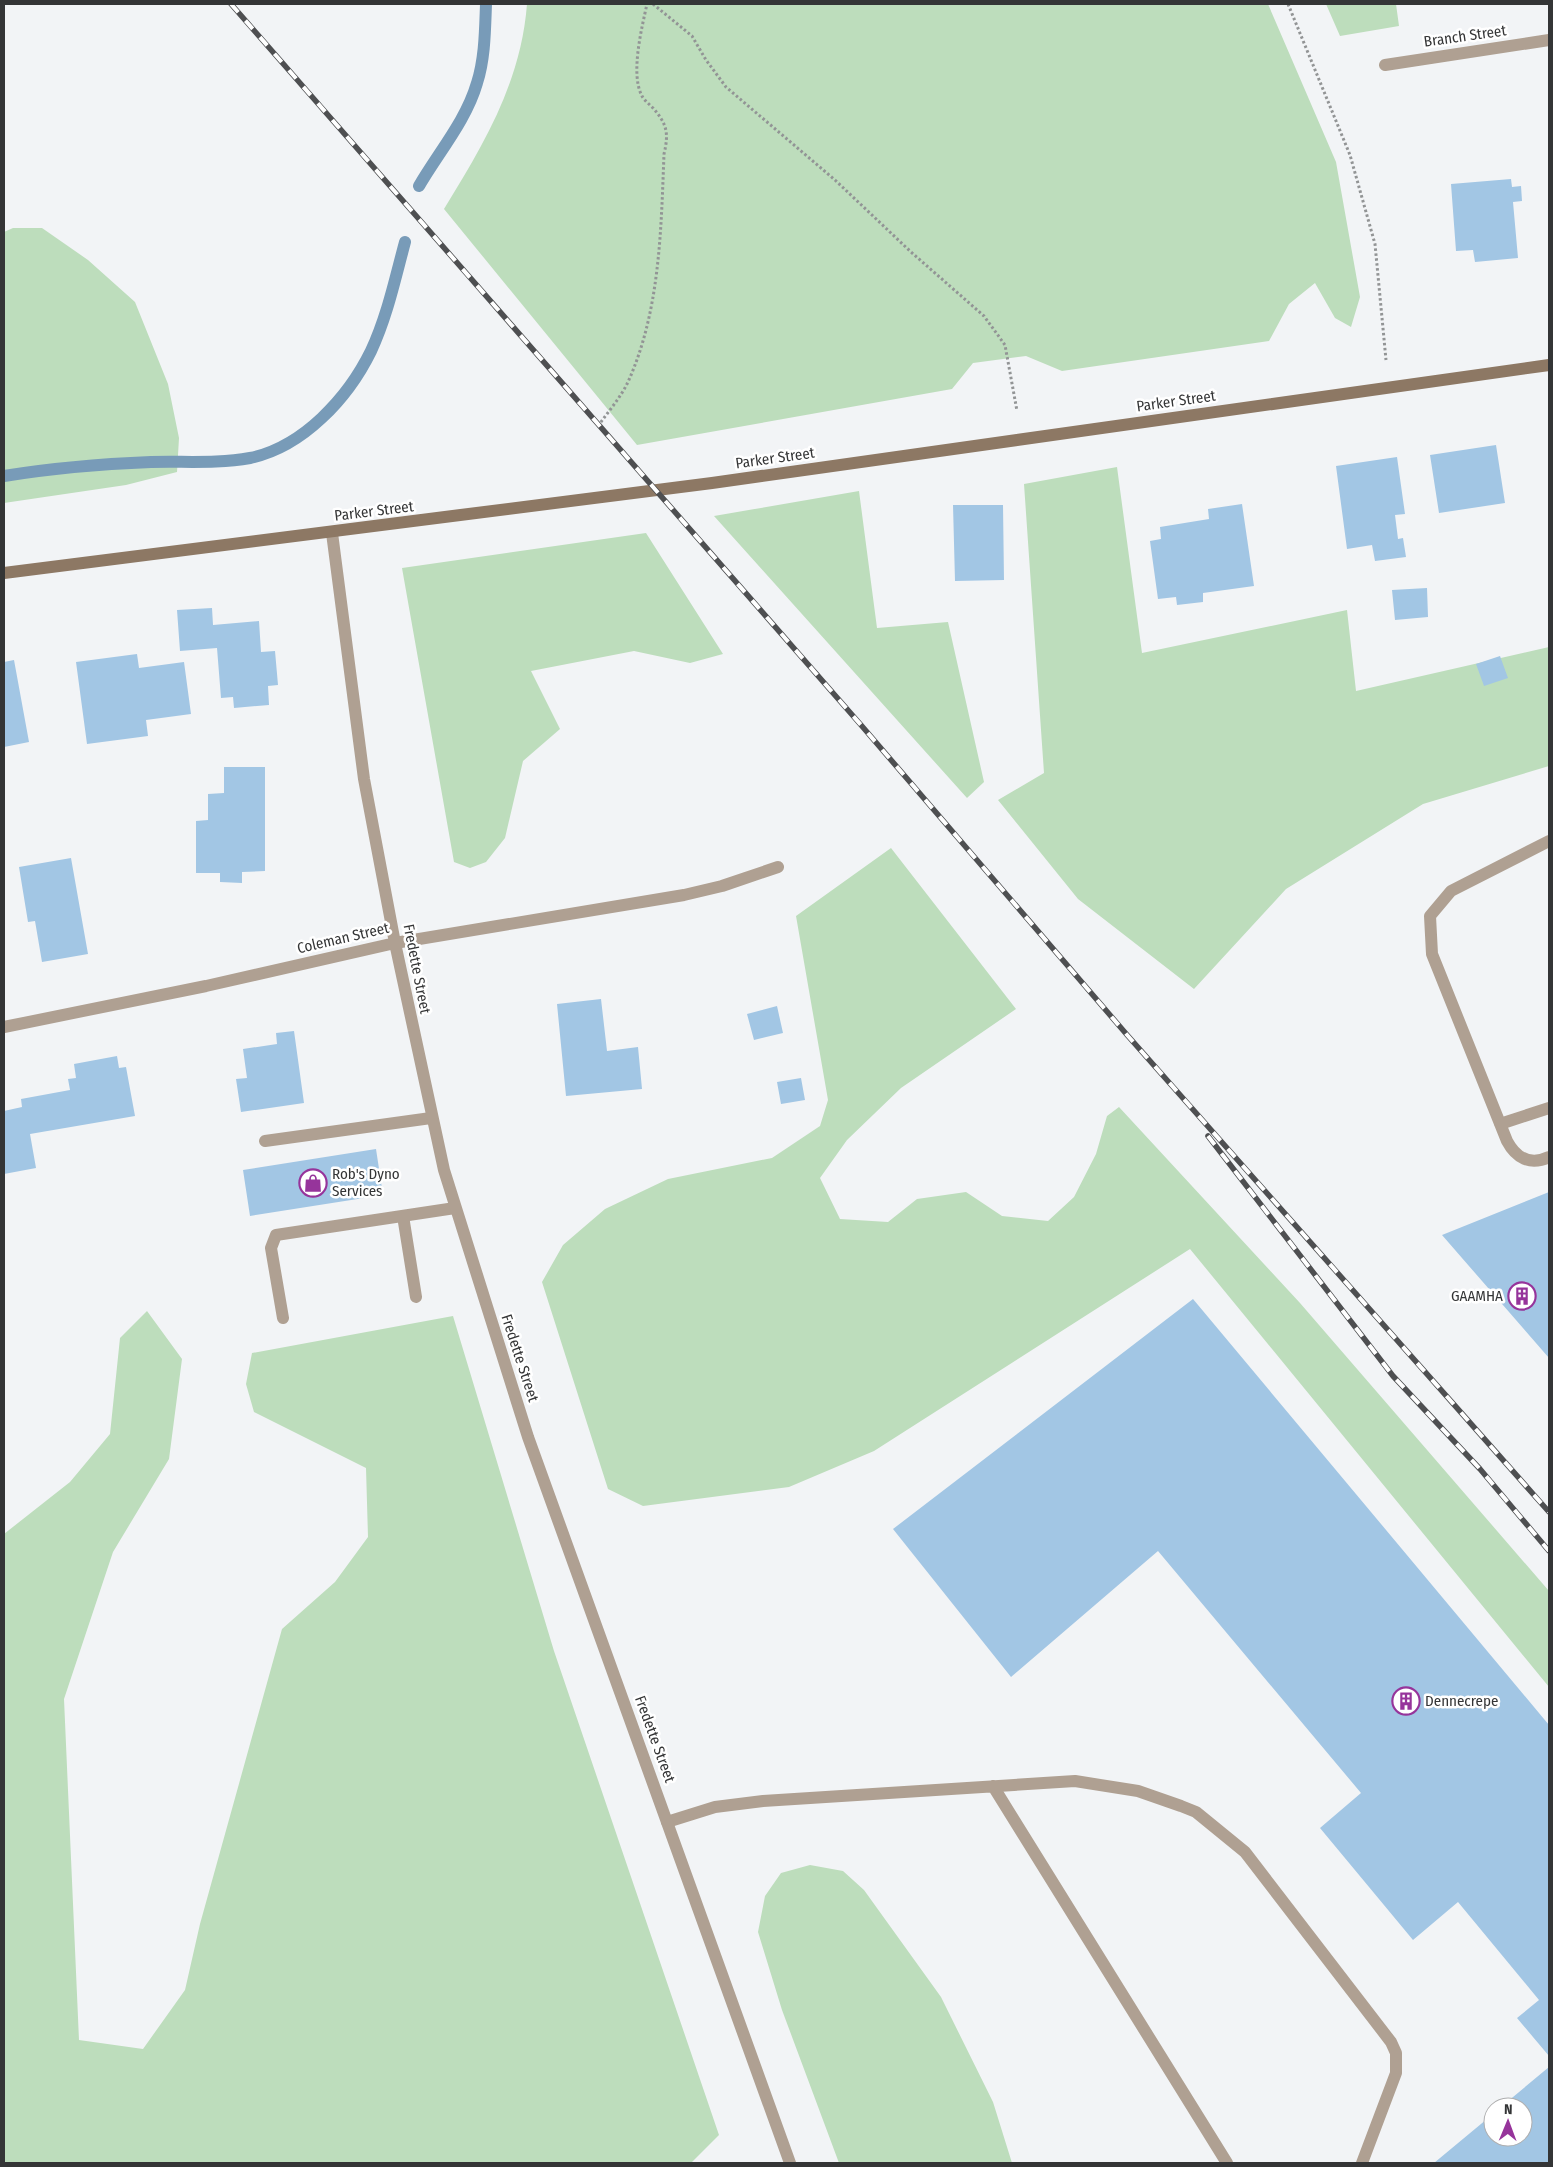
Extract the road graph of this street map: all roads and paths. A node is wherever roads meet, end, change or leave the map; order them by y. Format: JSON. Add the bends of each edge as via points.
{"nodes":[{"id":1,"x":647,"y":4,"type":"edge"},
{"id":2,"x":653,"y":4,"type":"edge"},
{"id":3,"x":1288,"y":4,"type":"edge"},
{"id":4,"x":1549,"y":40,"type":"edge"},
{"id":5,"x":1385,"y":64,"type":"dead end"},
{"id":6,"x":1549,"y":365,"type":"edge"},
{"id":7,"x":1389,"y":388,"type":"junction"},
{"id":8,"x":598,"y":426,"type":"dead end"},
{"id":9,"x":1022,"y":439,"type":"junction"},
{"id":10,"x":332,"y":533,"type":"junction"},
{"id":11,"x":4,"y":573,"type":"edge"},
{"id":12,"x":1549,"y":840,"type":"edge"},
{"id":13,"x":778,"y":867,"type":"dead end"},
{"id":14,"x":395,"y":943,"type":"junction"},
{"id":15,"x":4,"y":1027,"type":"edge"},
{"id":16,"x":1549,"y":1108,"type":"edge"},
{"id":17,"x":431,"y":1118,"type":"junction"},
{"id":18,"x":1500,"y":1124,"type":"junction"},
{"id":19,"x":265,"y":1141,"type":"dead end"},
{"id":20,"x":1549,"y":1157,"type":"edge"},
{"id":21,"x":455,"y":1208,"type":"junction"},
{"id":22,"x":403,"y":1216,"type":"junction"},
{"id":23,"x":416,"y":1297,"type":"dead end"},
{"id":24,"x":283,"y":1318,"type":"dead end"},
{"id":25,"x":993,"y":1786,"type":"junction"},
{"id":26,"x":667,"y":1822,"type":"junction"},
{"id":27,"x":790,"y":2163,"type":"edge"},
{"id":28,"x":1227,"y":2163,"type":"edge"},
{"id":29,"x":1362,"y":2163,"type":"edge"}],
"edges":[{"from":1,"to":8,"type":"path","via":[[638,53],[638,79],[642,96],[663,121],[668,138],[664,154],[658,263],[648,328],[627,384]]},
{"from":2,"to":9,"type":"path","via":[[692,36],[726,87],[829,174],[984,316],[1005,345]]},
{"from":3,"to":7,"type":"path","via":[[1350,155],[1375,244]]},
{"from":4,"to":5,"type":"street","name":"Branch Street"},
{"from":6,"to":7,"type":"main road","name":"Parker Street"},
{"from":7,"to":9,"type":"main road","name":"Parker Street"},
{"from":9,"to":10,"type":"main road","name":"Parker Street"},
{"from":10,"to":11,"type":"main road","name":"Parker Street"},
{"from":10,"to":14,"type":"street","name":"Fredette Street","via":[[364,779]]},
{"from":12,"to":18,"type":"street","via":[[1450,892],[1430,916],[1432,954]]},
{"from":13,"to":14,"type":"street","name":"Coleman Street","via":[[684,895]]},
{"from":14,"to":15,"type":"street","name":"Coleman Street"},
{"from":14,"to":17,"type":"street","name":"Fredette Street"},
{"from":16,"to":18,"type":"street"},
{"from":17,"to":19,"type":"street"},
{"from":17,"to":21,"type":"street","name":"Fredette Street"},
{"from":18,"to":20,"type":"street","via":[[1514,1153],[1529,1160]]},
{"from":21,"to":22,"type":"street"},
{"from":21,"to":26,"type":"street","name":"Fredette Street","via":[[528,1437]]},
{"from":22,"to":23,"type":"street"},
{"from":22,"to":24,"type":"street","via":[[276,1236],[271,1248]]},
{"from":25,"to":26,"type":"street","via":[[763,1801],[715,1807]]},
{"from":25,"to":28,"type":"street"},
{"from":25,"to":29,"type":"street","via":[[1075,1781],[1138,1791],[1196,1812],[1244,1852],[1391,2042],[1396,2053],[1396,2072]]},
{"from":26,"to":27,"type":"street","name":"Fredette Street"}]}
